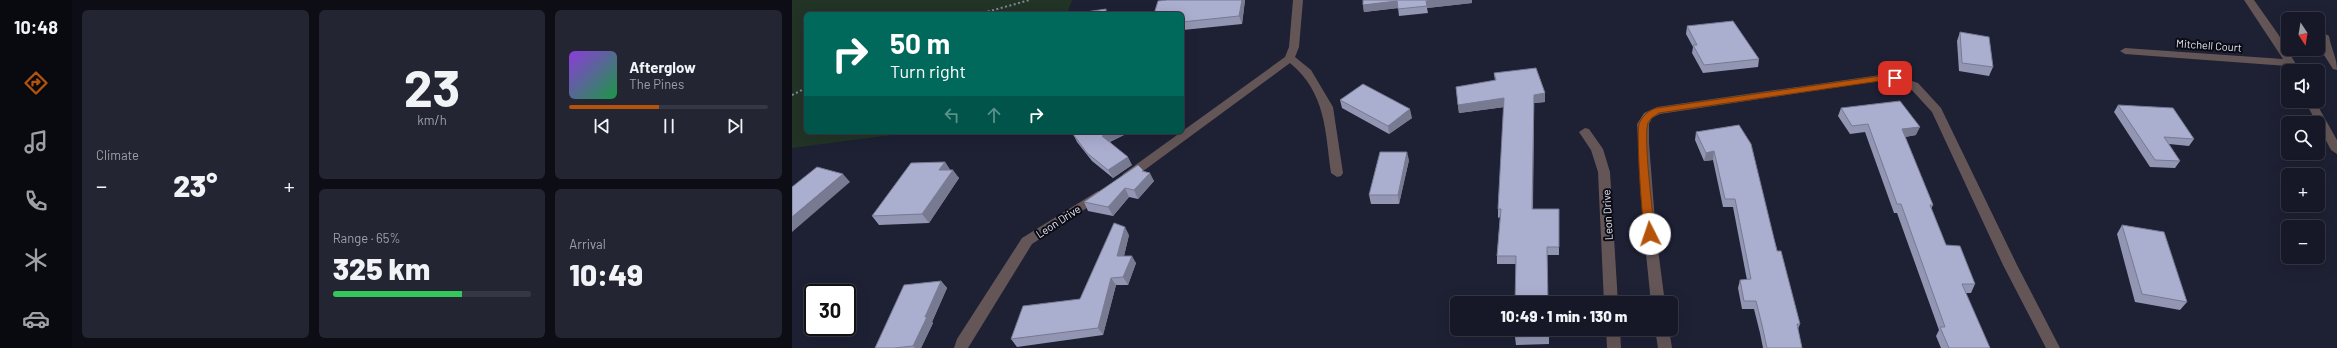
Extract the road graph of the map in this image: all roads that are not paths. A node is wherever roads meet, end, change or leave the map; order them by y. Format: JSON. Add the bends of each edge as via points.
{"nodes":[{"id":1,"x":1298,"y":0,"type":"edge"},
{"id":2,"x":2250,"y":0,"type":"edge"},
{"id":3,"x":2325,"y":44,"type":"edge"},
{"id":4,"x":2125,"y":51,"type":"dead end"},
{"id":5,"x":1290,"y":58,"type":"junction"},
{"id":6,"x":2291,"y":64,"type":"edge"},
{"id":7,"x":2281,"y":66,"type":"edge"},
{"id":8,"x":2337,"y":67,"type":"edge"},
{"id":9,"x":2314,"y":108,"type":"edge"},
{"id":10,"x":1585,"y":132,"type":"dead end"},
{"id":11,"x":2337,"y":150,"type":"edge"},
{"id":12,"x":1337,"y":173,"type":"dead end"},
{"id":13,"x":1118,"y":182,"type":"edge"},
{"id":14,"x":1105,"y":190,"type":"edge"},
{"id":15,"x":1611,"y":296,"type":"edge"},
{"id":16,"x":1657,"y":296,"type":"edge"},
{"id":17,"x":1613,"y":336,"type":"edge"},
{"id":18,"x":1663,"y":336,"type":"edge"},
{"id":19,"x":961,"y":348,"type":"edge"},
{"id":20,"x":1614,"y":348,"type":"edge"},
{"id":21,"x":1665,"y":348,"type":"edge"},
{"id":22,"x":2053,"y":348,"type":"edge"}],
"edges":[{"from":1,"to":5,"type":"street","via":[[1294,47]]},
{"from":2,"to":6,"type":"street"},
{"from":3,"to":8,"type":"street","via":[[2326,52]]},
{"from":4,"to":7,"type":"street","name":"Mitchell Court"},
{"from":5,"to":12,"type":"street","via":[[1306,72],[1327,107]]},
{"from":5,"to":13,"type":"street"},
{"from":9,"to":11,"type":"street"},
{"from":10,"to":15,"type":"street","name":"Leon Drive","via":[[1597,149],[1604,172]]},
{"from":14,"to":19,"type":"street","name":"Leon Drive","via":[[1027,241]]},
{"from":16,"to":22,"type":"street","via":[[1643,143],[1643,124],[1648,116],[1657,111],[1880,78],[1895,78],[1913,83],[1937,111],[2010,265]]},
{"from":17,"to":20,"type":"street"},
{"from":18,"to":21,"type":"street"}]}
